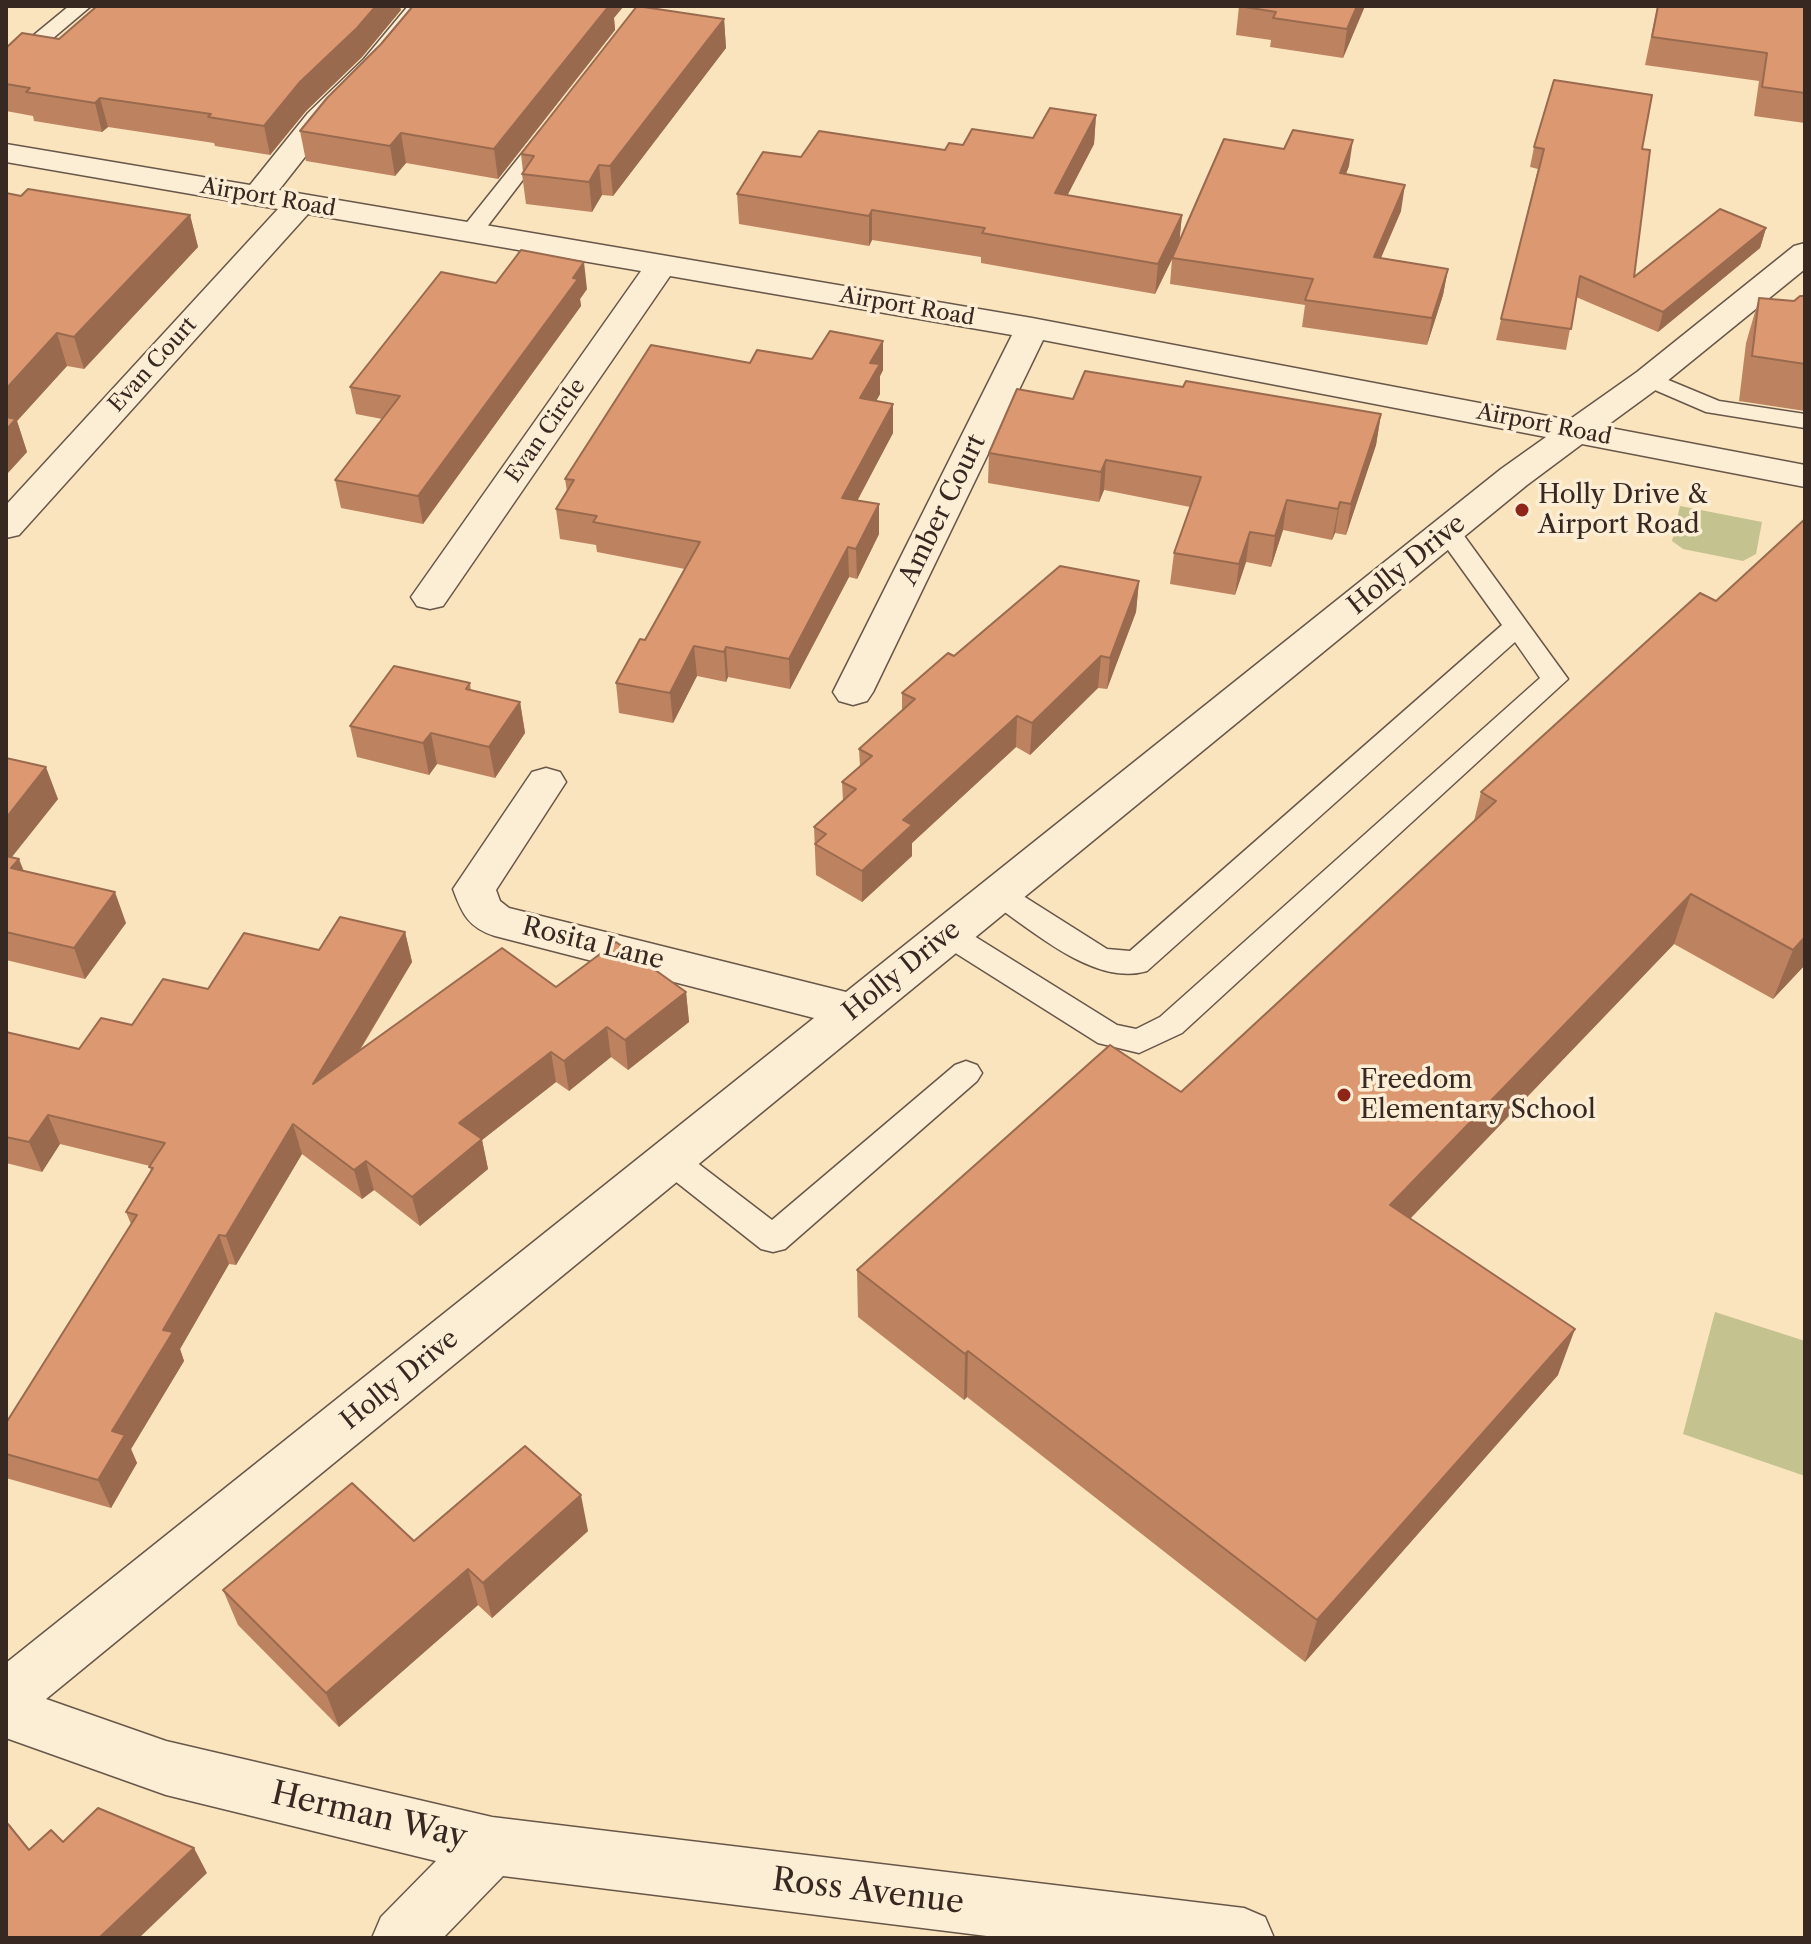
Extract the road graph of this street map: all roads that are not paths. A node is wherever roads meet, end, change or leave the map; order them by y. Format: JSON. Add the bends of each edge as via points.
{"nodes":[{"id":1,"x":81,"y":6,"type":"edge"},
{"id":2,"x":424,"y":6,"type":"edge"},
{"id":3,"x":6,"y":68,"type":"edge"},
{"id":4,"x":559,"y":120,"type":"edge"},
{"id":5,"x":6,"y":153,"type":"edge"},
{"id":6,"x":257,"y":197,"type":"junction"},
{"id":7,"x":300,"y":204,"type":"junction"},
{"id":8,"x":472,"y":231,"type":"junction"},
{"id":9,"x":1805,"y":253,"type":"edge"},
{"id":10,"x":662,"y":264,"type":"junction"},
{"id":11,"x":1791,"y":281,"type":"edge"},
{"id":12,"x":1032,"y":328,"type":"junction"},
{"id":13,"x":1649,"y":379,"type":"junction"},
{"id":14,"x":1805,"y":421,"type":"edge"},
{"id":15,"x":1575,"y":430,"type":"junction"},
{"id":16,"x":1805,"y":476,"type":"edge"},
{"id":17,"x":6,"y":527,"type":"edge"},
{"id":18,"x":1448,"y":532,"type":"junction"},
{"id":19,"x":430,"y":597,"type":"dead end"},
{"id":20,"x":1515,"y":628,"type":"junction"},
{"id":21,"x":853,"y":692,"type":"dead end"},
{"id":22,"x":546,"y":782,"type":"dead end"},
{"id":23,"x":999,"y":894,"type":"junction"},
{"id":24,"x":948,"y":934,"type":"junction"},
{"id":25,"x":853,"y":1011,"type":"junction"},
{"id":26,"x":966,"y":1073,"type":"dead end"},
{"id":27,"x":672,"y":1161,"type":"junction"},
{"id":28,"x":6,"y":1697,"type":"edge"},
{"id":29,"x":6,"y":1711,"type":"edge"},
{"id":30,"x":492,"y":1846,"type":"junction"},
{"id":31,"x":402,"y":1938,"type":"edge"},
{"id":32,"x":1244,"y":1938,"type":"edge"}],
"edges":[{"from":1,"to":3,"type":"lane"},
{"from":2,"to":6,"type":"street","via":[[362,79],[319,119]]},
{"from":4,"to":8,"type":"lane"},
{"from":5,"to":6,"type":"street","name":"Airport Road"},
{"from":6,"to":7,"type":"street","name":"Airport Road"},
{"from":7,"to":8,"type":"street","name":"Airport Road"},
{"from":7,"to":17,"type":"street","name":"Evan Court"},
{"from":8,"to":10,"type":"street","name":"Airport Road"},
{"from":9,"to":11,"type":"street","name":"Holly Drive"},
{"from":10,"to":12,"type":"street","name":"Airport Road"},
{"from":10,"to":19,"type":"street","name":"Evan Circle"},
{"from":11,"to":13,"type":"street","name":"Holly Drive"},
{"from":12,"to":15,"type":"street","name":"Airport Road"},
{"from":12,"to":21,"type":"street","name":"Amber Court"},
{"from":13,"to":14,"type":"lane","via":[[1714,407]]},
{"from":13,"to":15,"type":"street","name":"Holly Drive"},
{"from":15,"to":16,"type":"street","name":"Airport Road"},
{"from":15,"to":18,"type":"street","name":"Holly Drive"},
{"from":18,"to":20,"type":"lane"},
{"from":18,"to":23,"type":"street","name":"Holly Drive"},
{"from":20,"to":23,"type":"lane","via":[[1136,963],[1101,960]]},
{"from":20,"to":24,"type":"lane","via":[[1555,679],[1171,1025],[1139,1041],[1109,1035]]},
{"from":22,"to":25,"type":"street","name":"Rosita Lane","via":[[474,889],[482,910],[495,920]]},
{"from":23,"to":24,"type":"street","name":"Holly Drive"},
{"from":24,"to":25,"type":"street","name":"Holly Drive"},
{"from":25,"to":27,"type":"street","name":"Holly Drive"},
{"from":26,"to":27,"type":"lane","via":[[773,1239]]},
{"from":27,"to":28,"type":"street","name":"Holly Drive"},
{"from":29,"to":30,"type":"street","name":"Herman Way","via":[[166,1768]]},
{"from":30,"to":31,"type":"street","name":"Herman Way"},
{"from":30,"to":32,"type":"street","name":"Ross Avenue"}]}
